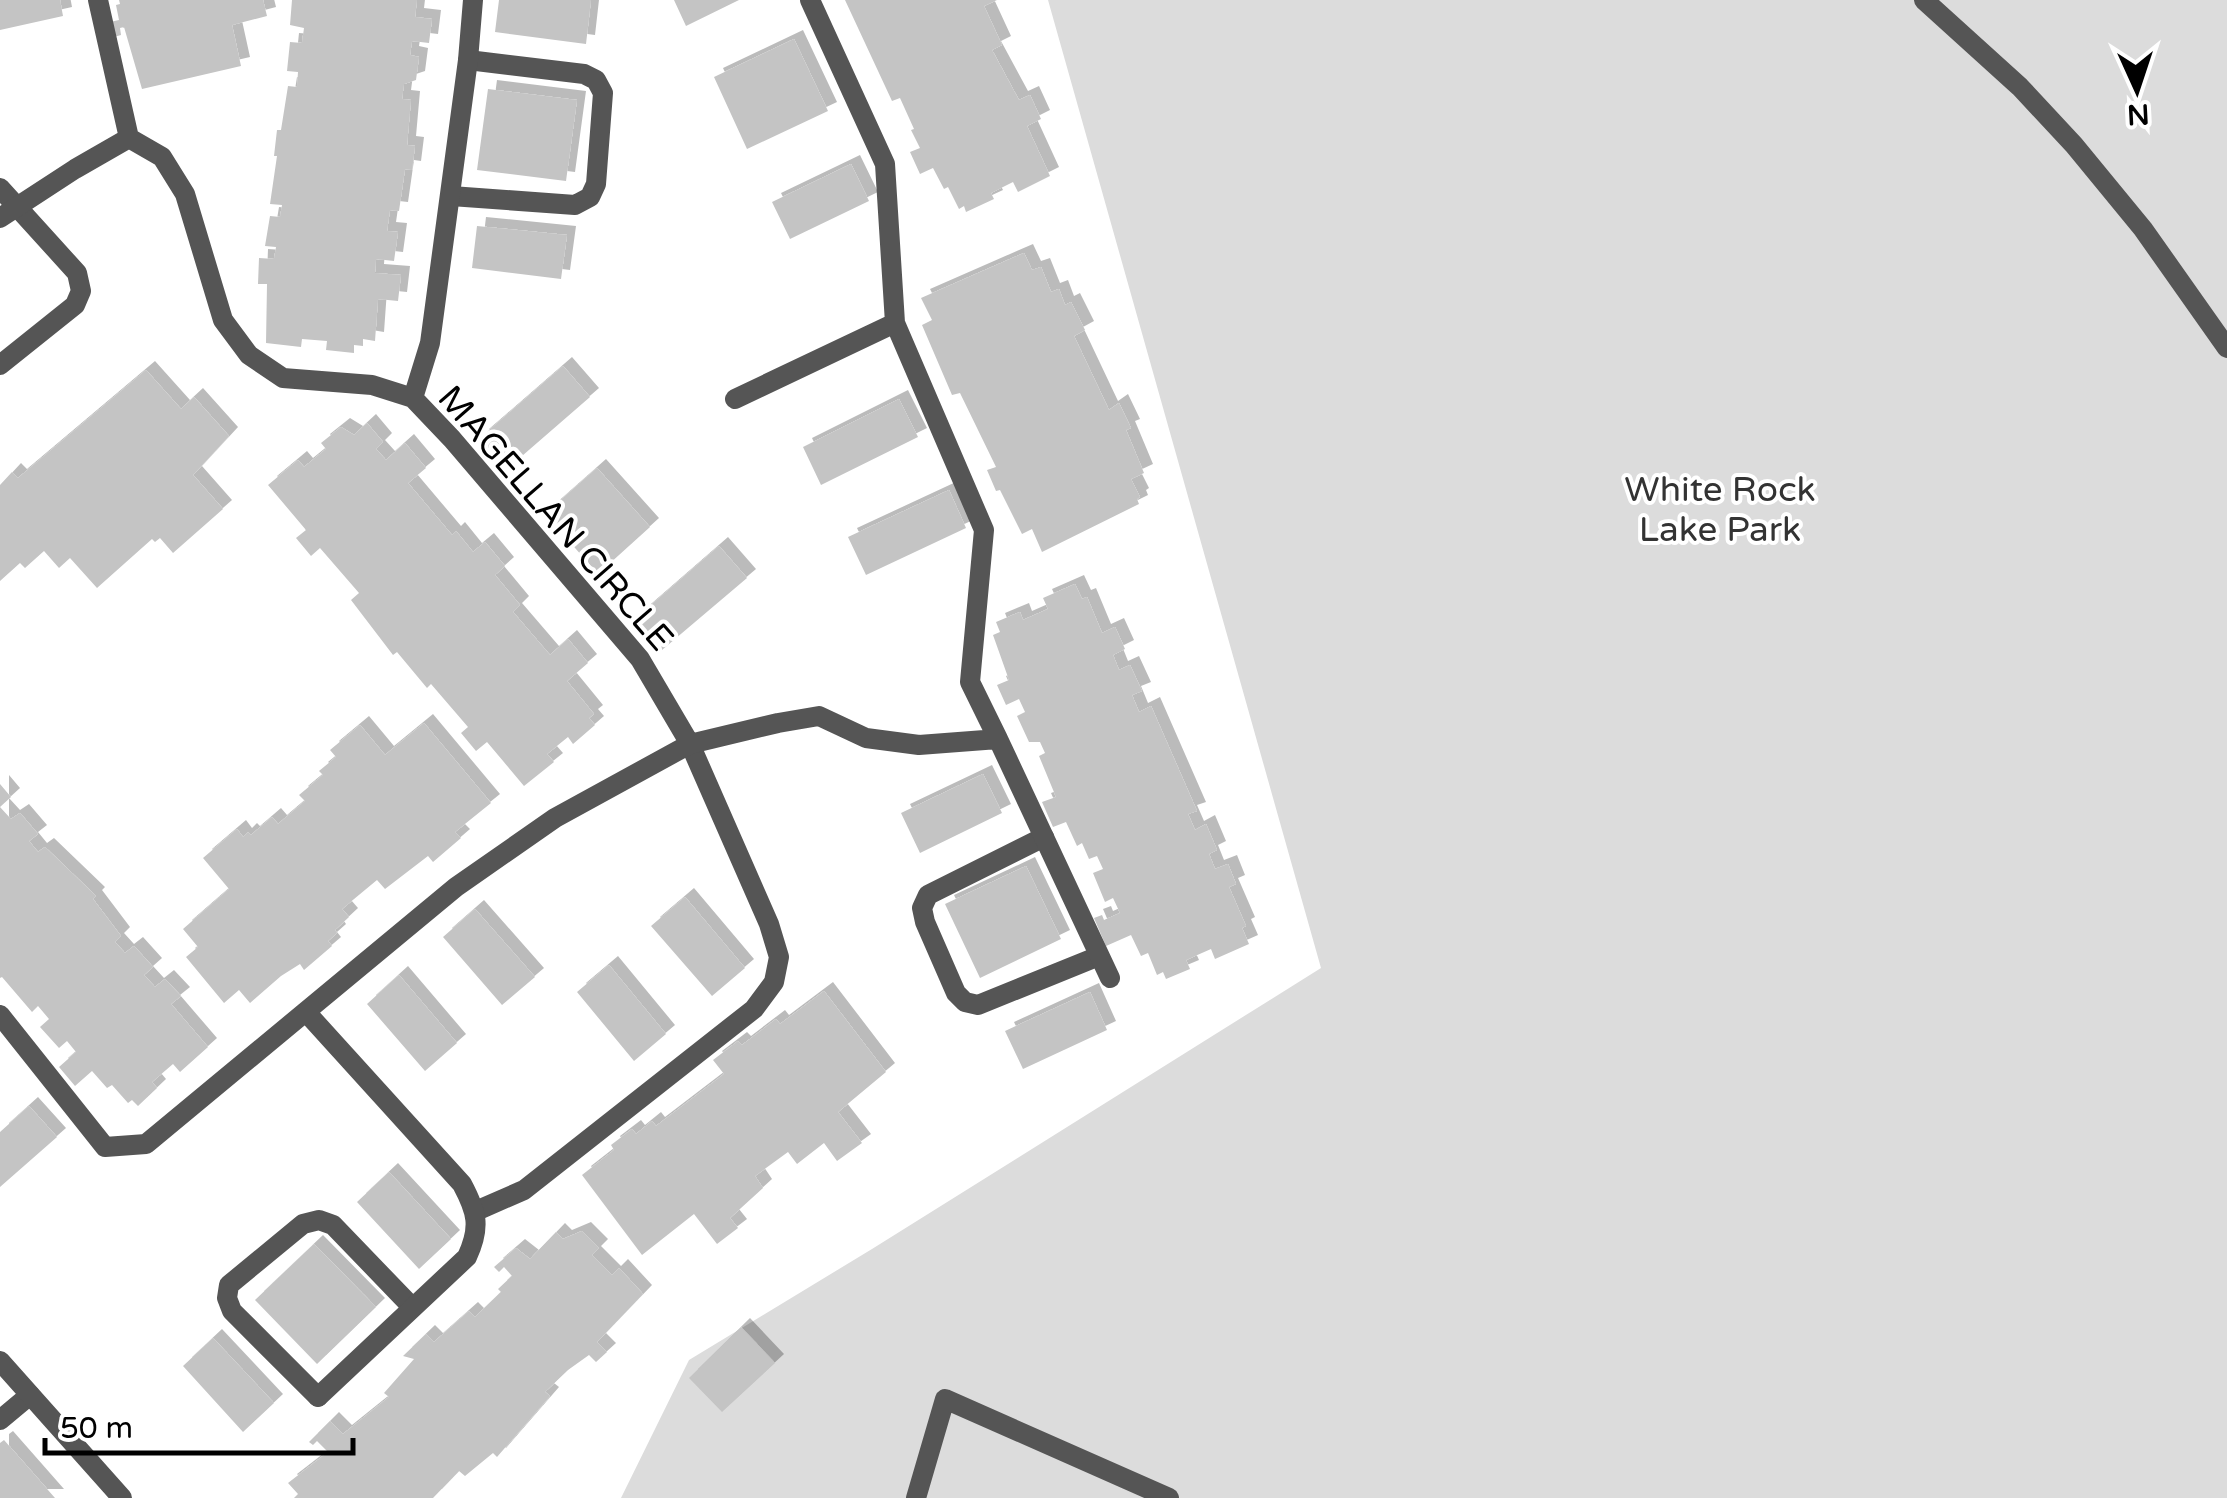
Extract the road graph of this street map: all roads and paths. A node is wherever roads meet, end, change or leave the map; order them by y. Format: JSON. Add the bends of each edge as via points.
{"nodes":[{"id":1,"x":98,"y":0,"type":"edge"},
{"id":2,"x":473,"y":0,"type":"edge"},
{"id":3,"x":810,"y":0,"type":"edge"},
{"id":4,"x":1924,"y":0,"type":"edge"},
{"id":5,"x":468,"y":60,"type":"junction"},
{"id":6,"x":130,"y":138,"type":"junction"},
{"id":7,"x":0,"y":188,"type":"edge"},
{"id":8,"x":451,"y":196,"type":"junction"},
{"id":9,"x":9,"y":212,"type":"edge"},
{"id":10,"x":895,"y":323,"type":"junction"},
{"id":11,"x":2227,"y":348,"type":"edge"},
{"id":12,"x":0,"y":365,"type":"edge"},
{"id":13,"x":413,"y":398,"type":"junction"},
{"id":14,"x":735,"y":399,"type":"dead end"},
{"id":15,"x":998,"y":739,"type":"junction"},
{"id":16,"x":690,"y":744,"type":"junction"},
{"id":17,"x":1044,"y":837,"type":"junction"},
{"id":18,"x":1099,"y":956,"type":"junction"},
{"id":19,"x":1110,"y":978,"type":"dead end"},
{"id":20,"x":306,"y":1012,"type":"junction"},
{"id":21,"x":0,"y":1015,"type":"edge"},
{"id":22,"x":476,"y":1211,"type":"junction"},
{"id":23,"x":412,"y":1307,"type":"junction"},
{"id":24,"x":0,"y":1361,"type":"edge"},
{"id":25,"x":30,"y":1395,"type":"junction"},
{"id":26,"x":0,"y":1420,"type":"edge"},
{"id":27,"x":122,"y":1498,"type":"edge"},
{"id":28,"x":916,"y":1498,"type":"edge"},
{"id":29,"x":1169,"y":1498,"type":"edge"}],
"edges":[{"from":1,"to":6,"type":"street"},
{"from":2,"to":5,"type":"street"},
{"from":3,"to":10,"type":"street","via":[[885,164]]},
{"from":4,"to":11,"type":"street","via":[[2074,145]]},
{"from":5,"to":8,"type":"street"},
{"from":5,"to":8,"type":"street","via":[[596,80],[603,93],[596,184],[574,206]]},
{"from":6,"to":9,"type":"street"},
{"from":6,"to":13,"type":"street","name":"MAGELLAN CIRCLE","via":[[162,158],[186,194],[223,320],[248,355],[283,378],[372,385]]},
{"from":7,"to":9,"type":"street"},
{"from":8,"to":13,"type":"street","via":[[430,344]]},
{"from":9,"to":12,"type":"street","via":[[76,273],[81,291],[76,306]]},
{"from":10,"to":14,"type":"street"},
{"from":10,"to":15,"type":"street","via":[[984,530],[970,682]]},
{"from":13,"to":16,"type":"street","name":"MAGELLAN CIRCLE","via":[[640,659]]},
{"from":15,"to":16,"type":"street","via":[[919,745],[866,738],[819,716]]},
{"from":15,"to":17,"type":"street"},
{"from":16,"to":20,"type":"street","via":[[555,818],[456,887]]},
{"from":16,"to":22,"type":"street","name":"MAGELLAN CIRCLE","via":[[769,924],[779,957],[774,982],[754,1009],[524,1190]]},
{"from":17,"to":18,"type":"street"},
{"from":17,"to":18,"type":"street","via":[[928,895],[925,922],[956,993],[978,1005]]},
{"from":18,"to":19,"type":"street"},
{"from":20,"to":21,"type":"street","via":[[146,1144],[105,1147]]},
{"from":20,"to":22,"type":"street","via":[[462,1184]]},
{"from":22,"to":23,"type":"street","via":[[466,1257]]},
{"from":23,"to":23,"type":"street","via":[[318,1398],[226,1298],[229,1284],[304,1224],[319,1220],[333,1225]]},
{"from":24,"to":25,"type":"street"},
{"from":25,"to":26,"type":"street"},
{"from":25,"to":27,"type":"street"},
{"from":28,"to":29,"type":"street","via":[[945,1399]]}]}
